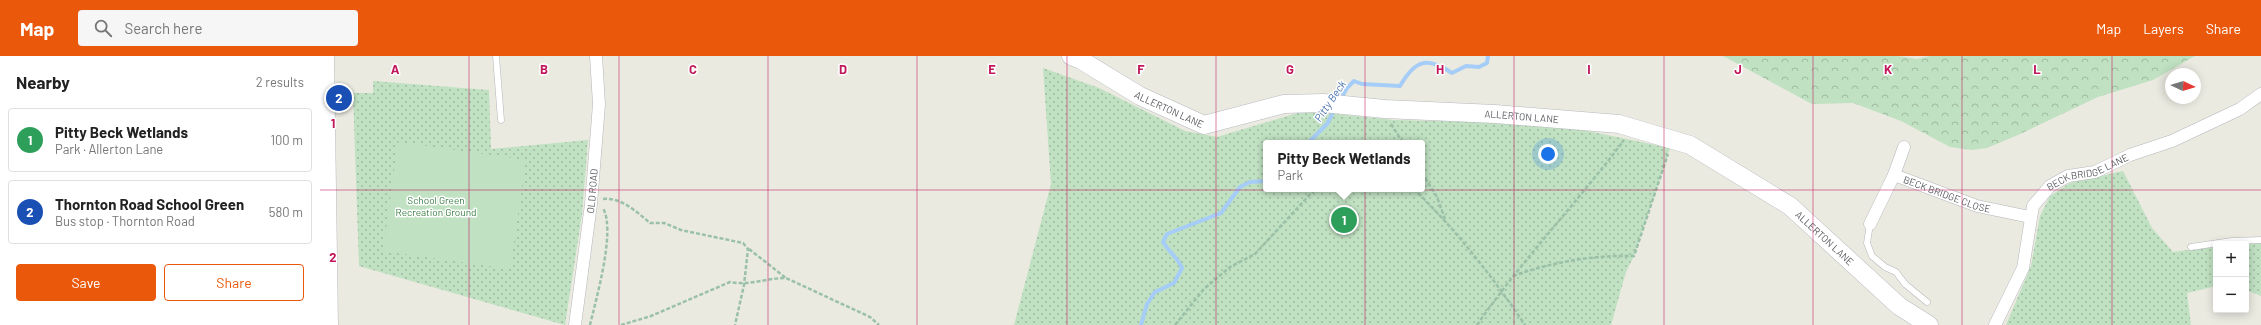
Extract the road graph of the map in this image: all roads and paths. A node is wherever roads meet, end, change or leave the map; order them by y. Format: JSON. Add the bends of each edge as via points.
{"nodes":[{"id":1,"x":325,"y":56,"type":"edge"},
{"id":2,"x":496,"y":56,"type":"edge"},
{"id":3,"x":596,"y":56,"type":"edge"},
{"id":4,"x":1071,"y":56,"type":"edge"},
{"id":5,"x":2261,"y":94,"type":"edge"},
{"id":6,"x":501,"y":120,"type":"dead end"},
{"id":7,"x":323,"y":125,"type":"edge"},
{"id":8,"x":1630,"y":127,"type":"junction"},
{"id":9,"x":1673,"y":140,"type":"junction"},
{"id":10,"x":1904,"y":147,"type":"dead end"},
{"id":11,"x":1894,"y":175,"type":"junction"},
{"id":12,"x":1425,"y":178,"type":"edge"},
{"id":13,"x":1312,"y":192,"type":"edge"},
{"id":14,"x":1417,"y":192,"type":"edge"},
{"id":15,"x":596,"y":200,"type":"dead end"},
{"id":16,"x":600,"y":205,"type":"dead end"},
{"id":17,"x":2030,"y":217,"type":"junction"},
{"id":18,"x":1446,"y":221,"type":"junction"},
{"id":19,"x":1870,"y":224,"type":"joint"},
{"id":20,"x":2261,"y":240,"type":"edge"},
{"id":21,"x":2191,"y":247,"type":"dead end"},
{"id":22,"x":748,"y":249,"type":"junction"},
{"id":23,"x":1513,"y":276,"type":"junction"},
{"id":24,"x":786,"y":278,"type":"junction"},
{"id":25,"x":744,"y":285,"type":"junction"},
{"id":26,"x":1501,"y":290,"type":"junction"},
{"id":27,"x":1927,"y":302,"type":"dead end"},
{"id":28,"x":329,"y":325,"type":"edge"},
{"id":29,"x":574,"y":325,"type":"edge"},
{"id":30,"x":590,"y":325,"type":"edge"},
{"id":31,"x":621,"y":325,"type":"edge"},
{"id":32,"x":735,"y":325,"type":"edge"},
{"id":33,"x":879,"y":325,"type":"edge"},
{"id":34,"x":1175,"y":325,"type":"edge"},
{"id":35,"x":1478,"y":325,"type":"edge"},
{"id":36,"x":1525,"y":325,"type":"edge"},
{"id":37,"x":1929,"y":325,"type":"edge"},
{"id":38,"x":1995,"y":325,"type":"edge"}],
"edges":[{"from":1,"to":7,"type":"street"},
{"from":2,"to":6,"type":"lane"},
{"from":3,"to":29,"type":"street","name":"OLD ROAD","via":[[599,104],[591,204]]},
{"from":4,"to":8,"type":"street","name":"ALLERTON LANE","via":[[1140,96],[1204,125],[1284,104],[1307,103],[1495,114]]},
{"from":5,"to":17,"type":"street","name":"BECK BRIDGE LANE","via":[[2240,109],[2172,141],[2130,155],[2095,172],[2059,180],[2040,197],[2033,206]]},
{"from":7,"to":28,"type":"street"},
{"from":8,"to":9,"type":"street","name":"ALLERTON LANE"},
{"from":8,"to":23,"type":"path","via":[[1625,138],[1594,179]]},
{"from":9,"to":23,"type":"path","via":[[1634,256],[1609,255],[1555,263]]},
{"from":9,"to":37,"type":"street","name":"ALLERTON LANE","via":[[1690,145],[1790,206],[1899,306]]},
{"from":10,"to":11,"type":"street"},
{"from":11,"to":17,"type":"street","name":"BECK BRIDGE CLOSE","via":[[1977,206]]},
{"from":11,"to":19,"type":"street","name":"BECK BRIDGE CLOSE"},
{"from":12,"to":18,"type":"path","via":[[1437,197]]},
{"from":13,"to":34,"type":"path","via":[[1255,254],[1230,267],[1204,289]]},
{"from":14,"to":18,"type":"path"},
{"from":15,"to":22,"type":"path","via":[[611,198],[631,207],[650,223],[664,223],[681,230],[743,243]]},
{"from":16,"to":30,"type":"path","via":[[607,220],[605,258]]},
{"from":17,"to":38,"type":"street","name":"BECK BRIDGE LANE","via":[[2023,268]]},
{"from":18,"to":26,"type":"path"},
{"from":19,"to":27,"type":"lane","via":[[1867,243],[1872,256],[1896,272],[1905,284]]},
{"from":20,"to":21,"type":"lane"},
{"from":22,"to":24,"type":"path"},
{"from":22,"to":25,"type":"path"},
{"from":23,"to":26,"type":"path"},
{"from":24,"to":25,"type":"path","via":[[771,278]]},
{"from":24,"to":33,"type":"path","via":[[870,317]]},
{"from":25,"to":31,"type":"path","via":[[730,282],[651,316]]},
{"from":25,"to":32,"type":"path"},
{"from":26,"to":35,"type":"path"},
{"from":26,"to":36,"type":"path"}]}
